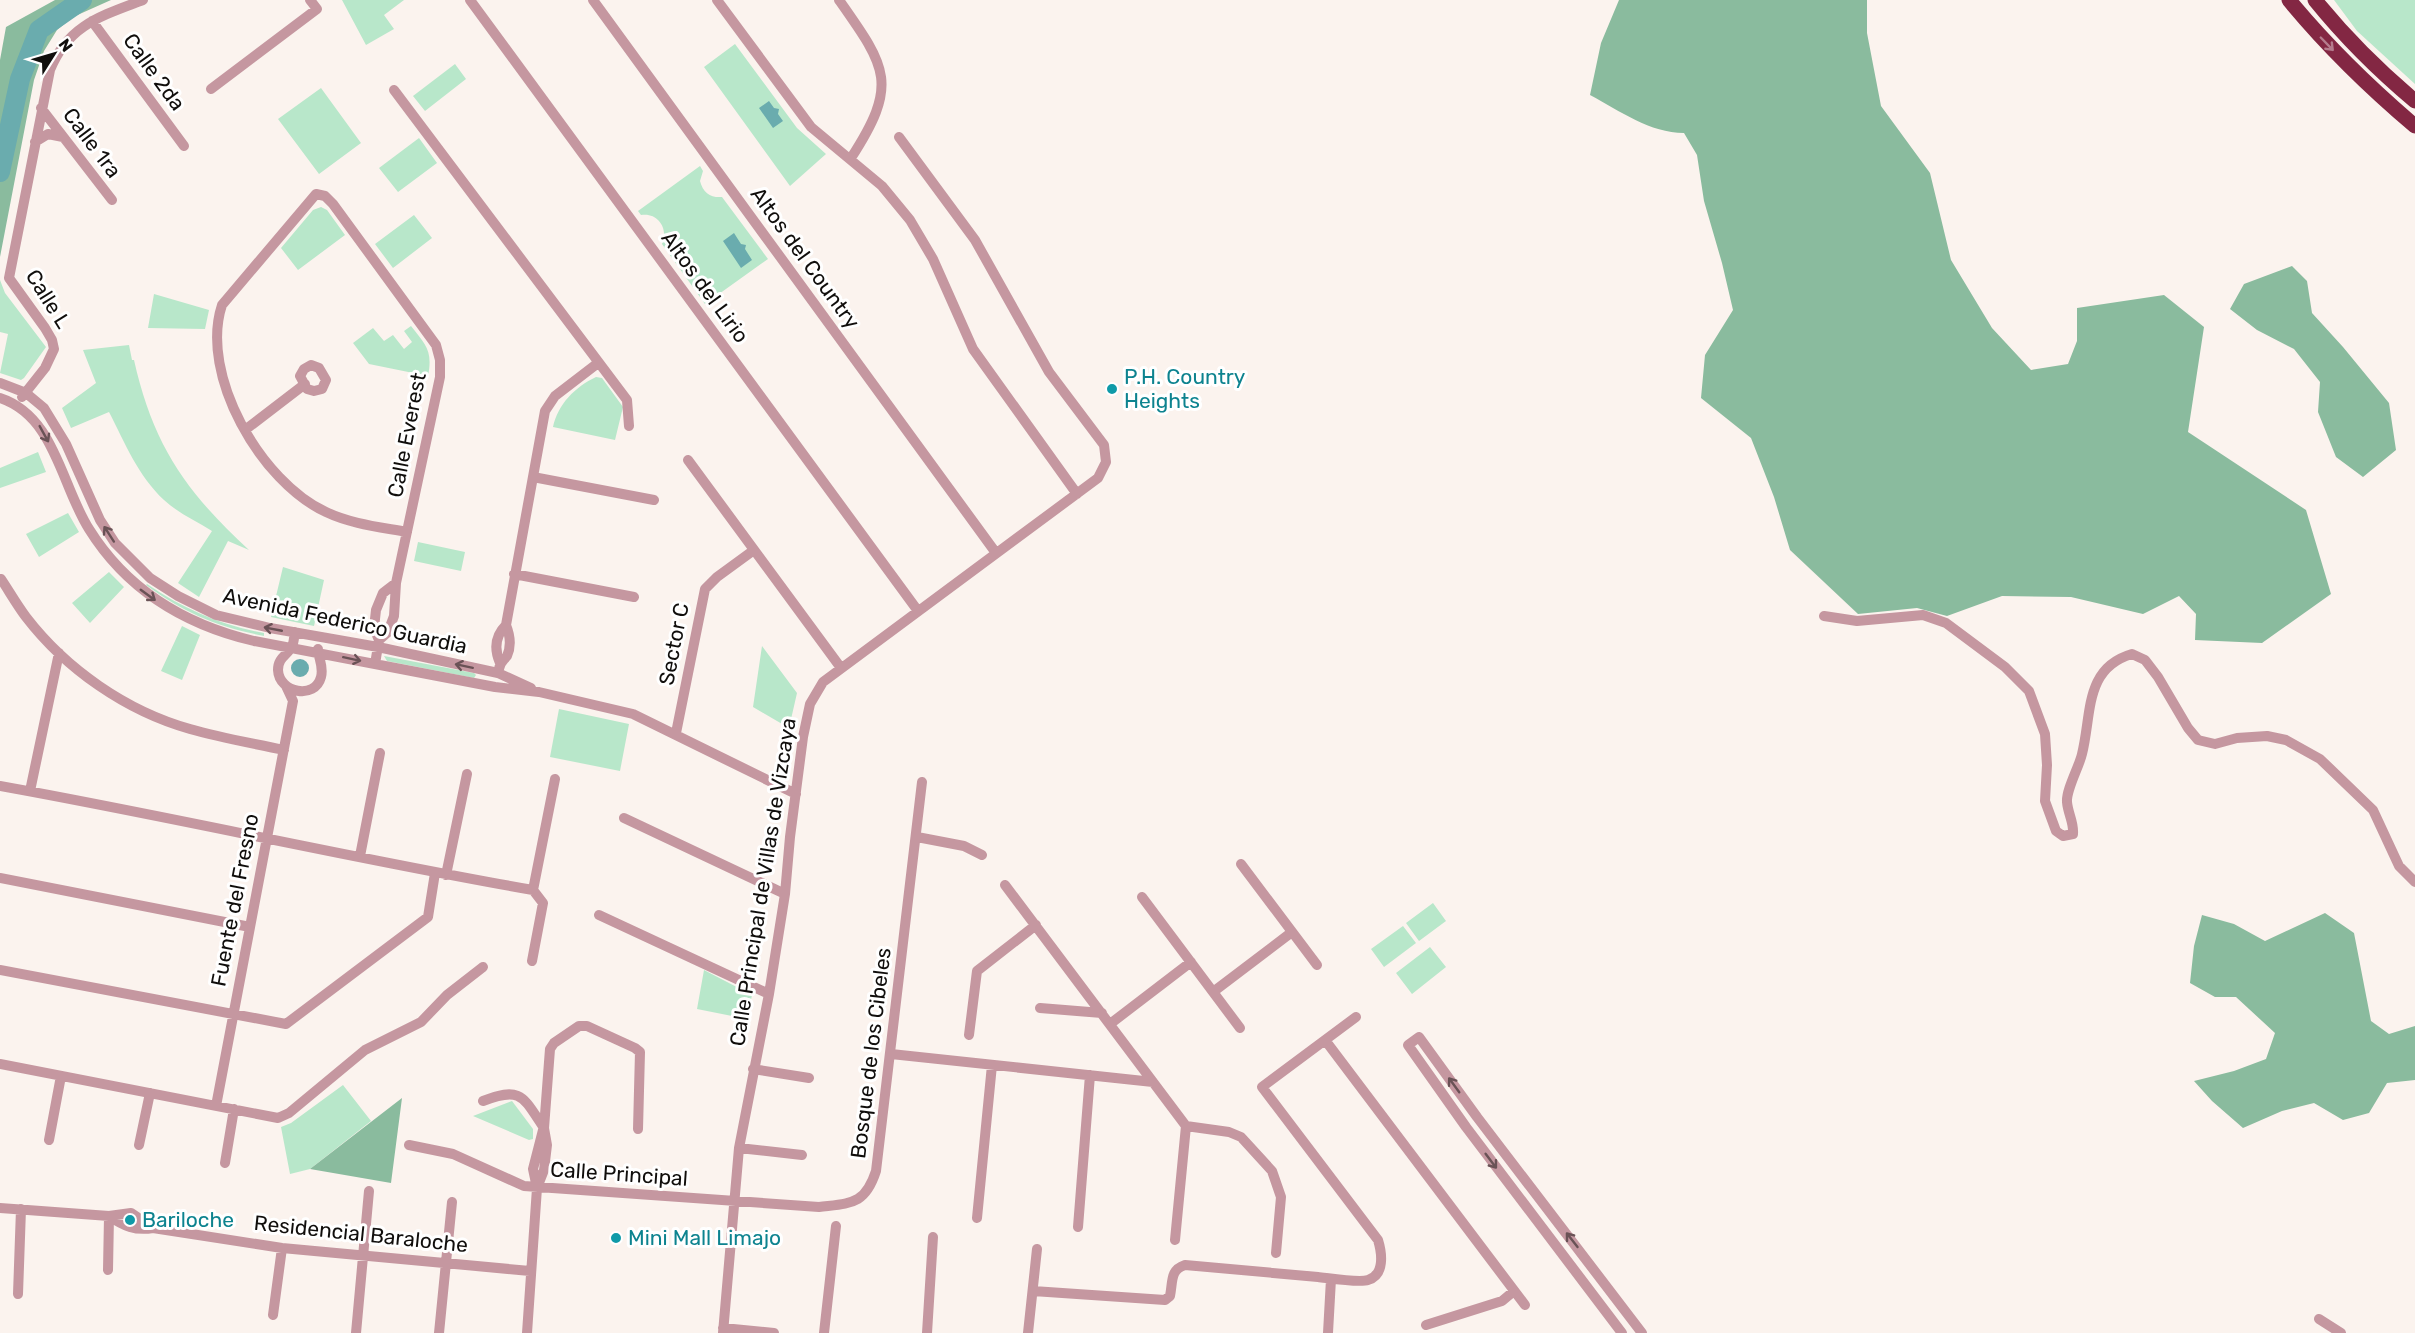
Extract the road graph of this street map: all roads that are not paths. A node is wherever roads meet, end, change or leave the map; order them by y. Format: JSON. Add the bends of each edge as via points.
{"nodes":[{"id":1,"x":143,"y":0,"type":"edge"},
{"id":2,"x":310,"y":0,"type":"edge"},
{"id":3,"x":470,"y":0,"type":"edge"},
{"id":4,"x":593,"y":0,"type":"edge"},
{"id":5,"x":717,"y":0,"type":"edge"},
{"id":6,"x":839,"y":0,"type":"edge"},
{"id":7,"x":2289,"y":0,"type":"edge"},
{"id":8,"x":2315,"y":0,"type":"edge"},
{"id":9,"x":92,"y":21,"type":"junction"},
{"id":10,"x":211,"y":88,"type":"dead end"},
{"id":11,"x":394,"y":90,"type":"dead end"},
{"id":12,"x":2415,"y":101,"type":"edge"},
{"id":13,"x":41,"y":108,"type":"junction"},
{"id":14,"x":2415,"y":126,"type":"edge"},
{"id":15,"x":63,"y":137,"type":"junction"},
{"id":16,"x":899,"y":137,"type":"dead end"},
{"id":17,"x":34,"y":142,"type":"junction"},
{"id":18,"x":184,"y":146,"type":"dead end"},
{"id":19,"x":851,"y":158,"type":"junction"},
{"id":20,"x":112,"y":201,"type":"dead end"},
{"id":21,"x":598,"y":363,"type":"junction"},
{"id":22,"x":0,"y":383,"type":"edge"},
{"id":23,"x":304,"y":384,"type":"dead end"},
{"id":24,"x":26,"y":393,"type":"junction"},
{"id":25,"x":0,"y":398,"type":"edge"},
{"id":26,"x":17,"y":405,"type":"junction"},
{"id":27,"x":629,"y":426,"type":"dead end"},
{"id":28,"x":245,"y":430,"type":"junction"},
{"id":29,"x":688,"y":460,"type":"dead end"},
{"id":30,"x":533,"y":477,"type":"junction"},
{"id":31,"x":1077,"y":494,"type":"junction"},
{"id":32,"x":654,"y":500,"type":"dead end"},
{"id":33,"x":407,"y":532,"type":"junction"},
{"id":34,"x":754,"y":550,"type":"junction"},
{"id":35,"x":996,"y":553,"type":"junction"},
{"id":36,"x":135,"y":565,"type":"junction"},
{"id":37,"x":514,"y":574,"type":"junction"},
{"id":38,"x":125,"y":575,"type":"junction"},
{"id":39,"x":1,"y":579,"type":"edge"},
{"id":40,"x":396,"y":583,"type":"junction"},
{"id":41,"x":634,"y":597,"type":"dead end"},
{"id":42,"x":918,"y":611,"type":"junction"},
{"id":43,"x":1824,"y":616,"type":"dead end"},
{"id":44,"x":295,"y":632,"type":"junction"},
{"id":45,"x":320,"y":637,"type":"junction"},
{"id":46,"x":379,"y":644,"type":"junction"},
{"id":47,"x":292,"y":647,"type":"junction"},
{"id":48,"x":317,"y":652,"type":"junction"},
{"id":49,"x":59,"y":653,"type":"junction"},
{"id":50,"x":375,"y":664,"type":"junction"},
{"id":51,"x":499,"y":668,"type":"junction"},
{"id":52,"x":841,"y":668,"type":"junction"},
{"id":53,"x":286,"y":686,"type":"junction"},
{"id":54,"x":495,"y":687,"type":"junction"},
{"id":55,"x":306,"y":691,"type":"junction"},
{"id":56,"x":539,"y":692,"type":"junction"},
{"id":57,"x":293,"y":701,"type":"junction"},
{"id":58,"x":676,"y":734,"type":"junction"},
{"id":59,"x":284,"y":750,"type":"junction"},
{"id":60,"x":380,"y":753,"type":"dead end"},
{"id":61,"x":467,"y":774,"type":"dead end"},
{"id":62,"x":555,"y":779,"type":"dead end"},
{"id":63,"x":922,"y":782,"type":"dead end"},
{"id":64,"x":0,"y":786,"type":"edge"},
{"id":65,"x":30,"y":791,"type":"junction"},
{"id":66,"x":796,"y":794,"type":"junction"},
{"id":67,"x":624,"y":818,"type":"dead end"},
{"id":68,"x":267,"y":837,"type":"junction"},
{"id":69,"x":917,"y":837,"type":"junction"},
{"id":70,"x":982,"y":855,"type":"dead end"},
{"id":71,"x":360,"y":856,"type":"junction"},
{"id":72,"x":1241,"y":864,"type":"dead end"},
{"id":73,"x":441,"y":874,"type":"junction"},
{"id":74,"x":0,"y":878,"type":"edge"},
{"id":75,"x":2415,"y":882,"type":"edge"},
{"id":76,"x":1005,"y":885,"type":"dead end"},
{"id":77,"x":533,"y":890,"type":"junction"},
{"id":78,"x":785,"y":894,"type":"junction"},
{"id":79,"x":1142,"y":897,"type":"dead end"},
{"id":80,"x":599,"y":915,"type":"dead end"},
{"id":81,"x":1036,"y":925,"type":"junction"},
{"id":82,"x":250,"y":927,"type":"junction"},
{"id":83,"x":1293,"y":932,"type":"junction"},
{"id":84,"x":532,"y":961,"type":"dead end"},
{"id":85,"x":1191,"y":962,"type":"junction"},
{"id":86,"x":1317,"y":965,"type":"dead end"},
{"id":87,"x":483,"y":967,"type":"dead end"},
{"id":88,"x":0,"y":970,"type":"edge"},
{"id":89,"x":1214,"y":992,"type":"junction"},
{"id":90,"x":769,"y":994,"type":"junction"},
{"id":91,"x":1040,"y":1008,"type":"dead end"},
{"id":92,"x":1102,"y":1013,"type":"junction"},
{"id":93,"x":234,"y":1015,"type":"junction"},
{"id":94,"x":1356,"y":1017,"type":"dead end"},
{"id":95,"x":1110,"y":1024,"type":"junction"},
{"id":96,"x":1240,"y":1028,"type":"dead end"},
{"id":97,"x":969,"y":1035,"type":"dead end"},
{"id":98,"x":1325,"y":1040,"type":"junction"},
{"id":99,"x":1131,"y":1053,"type":"junction"},
{"id":100,"x":891,"y":1054,"type":"junction"},
{"id":101,"x":0,"y":1064,"type":"edge"},
{"id":102,"x":992,"y":1065,"type":"junction"},
{"id":103,"x":753,"y":1069,"type":"junction"},
{"id":104,"x":1090,"y":1075,"type":"junction"},
{"id":105,"x":61,"y":1076,"type":"junction"},
{"id":106,"x":809,"y":1078,"type":"dead end"},
{"id":107,"x":1133,"y":1080,"type":"junction"},
{"id":108,"x":1153,"y":1082,"type":"junction"},
{"id":109,"x":150,"y":1093,"type":"junction"},
{"id":110,"x":483,"y":1101,"type":"dead end"},
{"id":111,"x":216,"y":1106,"type":"junction"},
{"id":112,"x":234,"y":1109,"type":"junction"},
{"id":113,"x":1477,"y":1117,"type":"junction"},
{"id":114,"x":1185,"y":1126,"type":"junction"},
{"id":115,"x":544,"y":1128,"type":"junction"},
{"id":116,"x":1466,"y":1128,"type":"junction"},
{"id":117,"x":638,"y":1129,"type":"dead end"},
{"id":118,"x":49,"y":1140,"type":"dead end"},
{"id":119,"x":409,"y":1144,"type":"dead end"},
{"id":120,"x":139,"y":1145,"type":"dead end"},
{"id":121,"x":739,"y":1148,"type":"junction"},
{"id":122,"x":802,"y":1155,"type":"dead end"},
{"id":123,"x":225,"y":1163,"type":"dead end"},
{"id":124,"x":537,"y":1188,"type":"junction"},
{"id":125,"x":1533,"y":1190,"type":"junction"},
{"id":126,"x":369,"y":1191,"type":"dead end"},
{"id":127,"x":1520,"y":1200,"type":"junction"},
{"id":128,"x":736,"y":1201,"type":"junction"},
{"id":129,"x":452,"y":1203,"type":"dead end"},
{"id":130,"x":0,"y":1208,"type":"edge"},
{"id":131,"x":21,"y":1209,"type":"junction"},
{"id":132,"x":109,"y":1216,"type":"junction"},
{"id":133,"x":977,"y":1218,"type":"dead end"},
{"id":134,"x":836,"y":1226,"type":"dead end"},
{"id":135,"x":1078,"y":1227,"type":"dead end"},
{"id":136,"x":933,"y":1237,"type":"dead end"},
{"id":137,"x":1176,"y":1240,"type":"dead end"},
{"id":138,"x":282,"y":1248,"type":"junction"},
{"id":139,"x":1036,"y":1249,"type":"dead end"},
{"id":140,"x":1276,"y":1253,"type":"dead end"},
{"id":141,"x":363,"y":1255,"type":"junction"},
{"id":142,"x":446,"y":1263,"type":"junction"},
{"id":143,"x":1589,"y":1263,"type":"junction"},
{"id":144,"x":108,"y":1270,"type":"dead end"},
{"id":145,"x":530,"y":1271,"type":"junction"},
{"id":146,"x":1574,"y":1272,"type":"junction"},
{"id":147,"x":1332,"y":1279,"type":"junction"},
{"id":148,"x":1033,"y":1291,"type":"junction"},
{"id":149,"x":1514,"y":1291,"type":"junction"},
{"id":150,"x":18,"y":1294,"type":"dead end"},
{"id":151,"x":1525,"y":1305,"type":"dead end"},
{"id":152,"x":273,"y":1315,"type":"dead end"},
{"id":153,"x":2319,"y":1319,"type":"dead end"},
{"id":154,"x":1426,"y":1324,"type":"dead end"},
{"id":155,"x":723,"y":1330,"type":"edge"},
{"id":156,"x":356,"y":1333,"type":"edge"},
{"id":157,"x":439,"y":1333,"type":"edge"},
{"id":158,"x":527,"y":1333,"type":"edge"},
{"id":159,"x":774,"y":1333,"type":"edge"},
{"id":160,"x":824,"y":1333,"type":"edge"},
{"id":161,"x":927,"y":1333,"type":"edge"},
{"id":162,"x":1028,"y":1333,"type":"edge"},
{"id":163,"x":1328,"y":1333,"type":"edge"},
{"id":164,"x":1622,"y":1333,"type":"edge"},
{"id":165,"x":1642,"y":1333,"type":"edge"},
{"id":166,"x":2341,"y":1333,"type":"edge"}],
"edges":[{"from":1,"to":9,"type":"street","name":"Calle L"},
{"from":2,"to":10,"type":"street","via":[[317,9]]},
{"from":3,"to":42,"type":"street","name":"Altos del Lirio"},
{"from":4,"to":35,"type":"street","name":"Altos del Country"},
{"from":5,"to":19,"type":"street","via":[[799,113]]},
{"from":6,"to":19,"type":"street","via":[[874,51],[882,75],[880,106]]},
{"from":7,"to":14,"type":"highway","one_way":true,"via":[[2323,41]]},
{"from":8,"to":12,"type":"highway","via":[[2383,74]]},
{"from":9,"to":13,"type":"street","name":"Calle L","via":[[77,30],[56,56]]},
{"from":9,"to":18,"type":"street","name":"Calle 2da"},
{"from":11,"to":21,"type":"street"},
{"from":13,"to":15,"type":"street","name":"Calle 1ra"},
{"from":13,"to":17,"type":"street","name":"Calle L"},
{"from":15,"to":17,"type":"street","via":[[48,134]]},
{"from":15,"to":20,"type":"street","name":"Calle 1ra"},
{"from":16,"to":31,"type":"street","name":"Calle Principal de Villas de Vizcaya","via":[[975,240],[1049,372],[1104,445],[1106,462],[1098,478]]},
{"from":17,"to":24,"type":"street","name":"Calle L","via":[[9,278],[45,328],[54,349]]},
{"from":19,"to":31,"type":"street","via":[[882,186],[910,220],[933,259],[973,350]]},
{"from":21,"to":27,"type":"street","via":[[627,400]]},
{"from":21,"to":30,"type":"street","via":[[555,396],[545,411]]},
{"from":22,"to":24,"type":"street","name":"Avenida Federico Guardia"},
{"from":23,"to":28,"type":"street"},
{"from":24,"to":26,"type":"street"},
{"from":36,"to":24,"type":"street","name":"Avenida Federico Guardia","one_way":true,"via":[[100,520],[53,420]]},
{"from":25,"to":26,"type":"street","name":"Avenida Federico Guardia"},
{"from":26,"to":38,"type":"street","name":"Avenida Federico Guardia","one_way":true,"via":[[41,427],[77,509]]},
{"from":28,"to":33,"type":"street","via":[[267,463],[292,489],[326,512]]},
{"from":28,"to":33,"type":"street","name":"Calle Everest","via":[[232,405],[220,366],[216,322],[222,304],[316,194],[325,196],[436,345],[440,360],[440,377]]},
{"from":29,"to":34,"type":"street"},
{"from":30,"to":32,"type":"street"},
{"from":30,"to":37,"type":"street"},
{"from":31,"to":35,"type":"street","name":"Calle Principal de Villas de Vizcaya"},
{"from":33,"to":40,"type":"street","name":"Calle Everest"},
{"from":34,"to":52,"type":"street"},
{"from":34,"to":58,"type":"street","name":"Sector C","via":[[705,589]]},
{"from":35,"to":42,"type":"street","name":"Calle Principal de Villas de Vizcaya"},
{"from":36,"to":38,"type":"street"},
{"from":44,"to":36,"type":"street","name":"Avenida Federico Guardia","one_way":true,"via":[[216,615],[178,596]]},
{"from":37,"to":41,"type":"street"},
{"from":37,"to":51,"type":"street","via":[[506,625],[497,642]]},
{"from":38,"to":47,"type":"street","name":"Avenida Federico Guardia","one_way":true,"via":[[149,596],[190,620],[254,641]]},
{"from":39,"to":49,"type":"street","via":[[26,617]]},
{"from":40,"to":46,"type":"street","name":"Calle Everest","via":[[394,616]]},
{"from":40,"to":46,"type":"street","name":"Calle Everest","via":[[383,593],[376,610],[374,628]]},
{"from":42,"to":52,"type":"street","name":"Calle Principal de Villas de Vizcaya"},
{"from":43,"to":75,"type":"street","via":[[1857,621],[1923,615],[1946,623],[2005,667],[2030,691],[2045,734],[2045,801],[2056,831],[2063,836],[2073,834],[2074,824],[2066,801],[2082,754],[2094,684],[2116,659],[2132,654],[2145,660],[2198,740],[2215,744],[2267,736],[2286,740],[2320,759],[2373,810],[2399,866]]},
{"from":44,"to":45,"type":"street","name":"Avenida Federico Guardia"},
{"from":44,"to":47,"type":"street"},
{"from":45,"to":46,"type":"street","name":"Avenida Federico Guardia"},
{"from":45,"to":48,"type":"street"},
{"from":46,"to":50,"type":"street","name":"Calle Everest"},
{"from":51,"to":46,"type":"street","name":"Avenida Federico Guardia","one_way":true},
{"from":47,"to":48,"type":"street","name":"Avenida Federico Guardia"},
{"from":47,"to":53,"type":"street","via":[[280,660],[278,670]]},
{"from":48,"to":50,"type":"street","name":"Avenida Federico Guardia","one_way":true},
{"from":48,"to":55,"type":"street","via":[[322,664],[321,677],[316,686]]},
{"from":49,"to":59,"type":"street","via":[[98,685],[148,713],[187,728]]},
{"from":49,"to":65,"type":"street"},
{"from":50,"to":54,"type":"street","name":"Avenida Federico Guardia"},
{"from":51,"to":54,"type":"street"},
{"from":51,"to":56,"type":"street","name":"Avenida Federico Guardia"},
{"from":52,"to":66,"type":"street","name":"Calle Principal de Villas de Vizcaya","via":[[823,682],[810,704]]},
{"from":53,"to":55,"type":"street"},
{"from":53,"to":57,"type":"street"},
{"from":54,"to":56,"type":"street","name":"Avenida Federico Guardia"},
{"from":55,"to":57,"type":"street"},
{"from":56,"to":58,"type":"street","name":"Avenida Federico Guardia","via":[[633,714]]},
{"from":57,"to":59,"type":"street","name":"Fuente del Fresno"},
{"from":58,"to":66,"type":"street","name":"Avenida Federico Guardia"},
{"from":59,"to":68,"type":"street","name":"Fuente del Fresno"},
{"from":60,"to":71,"type":"street"},
{"from":61,"to":73,"type":"street"},
{"from":62,"to":77,"type":"street"},
{"from":63,"to":69,"type":"street","name":"Bosque de los Cibeles"},
{"from":64,"to":65,"type":"street"},
{"from":65,"to":68,"type":"street"},
{"from":66,"to":78,"type":"street","name":"Calle Principal de Villas de Vizcaya"},
{"from":67,"to":78,"type":"street"},
{"from":68,"to":71,"type":"street"},
{"from":68,"to":82,"type":"street","name":"Fuente del Fresno"},
{"from":69,"to":70,"type":"street","via":[[964,846]]},
{"from":69,"to":100,"type":"street","name":"Bosque de los Cibeles"},
{"from":71,"to":73,"type":"street"},
{"from":72,"to":83,"type":"street"},
{"from":73,"to":77,"type":"street"},
{"from":73,"to":93,"type":"street","via":[[428,917],[286,1024]]},
{"from":74,"to":82,"type":"street"},
{"from":76,"to":81,"type":"street"},
{"from":77,"to":84,"type":"street","via":[[543,903]]},
{"from":78,"to":90,"type":"street","name":"Calle Principal de Villas de Vizcaya"},
{"from":79,"to":85,"type":"street"},
{"from":80,"to":90,"type":"street"},
{"from":81,"to":92,"type":"street"},
{"from":81,"to":97,"type":"street","via":[[977,971]]},
{"from":82,"to":93,"type":"street","name":"Fuente del Fresno"},
{"from":83,"to":86,"type":"street"},
{"from":83,"to":89,"type":"street"},
{"from":85,"to":89,"type":"street"},
{"from":85,"to":95,"type":"street"},
{"from":87,"to":112,"type":"street","via":[[447,995],[421,1023],[365,1050],[289,1113],[278,1118]]},
{"from":88,"to":93,"type":"street"},
{"from":89,"to":96,"type":"street"},
{"from":90,"to":103,"type":"street","name":"Calle Principal de Villas de Vizcaya"},
{"from":91,"to":92,"type":"street"},
{"from":92,"to":95,"type":"street"},
{"from":93,"to":111,"type":"street","name":"Fuente del Fresno"},
{"from":94,"to":98,"type":"street"},
{"from":95,"to":99,"type":"street"},
{"from":98,"to":147,"type":"street","via":[[1262,1087],[1378,1240],[1382,1253],[1376,1275],[1368,1280]]},
{"from":98,"to":149,"type":"street"},
{"from":99,"to":107,"type":"street"},
{"from":99,"to":108,"type":"street"},
{"from":100,"to":102,"type":"street"},
{"from":100,"to":128,"type":"street","name":"Bosque de los Cibeles","via":[[876,1171],[870,1189],[858,1200],[819,1207]]},
{"from":101,"to":105,"type":"street"},
{"from":102,"to":104,"type":"street"},
{"from":102,"to":133,"type":"street"},
{"from":103,"to":106,"type":"street"},
{"from":103,"to":121,"type":"street","name":"Calle Principal de Villas de Vizcaya"},
{"from":104,"to":107,"type":"street"},
{"from":104,"to":135,"type":"street"},
{"from":105,"to":109,"type":"street"},
{"from":105,"to":118,"type":"street"},
{"from":107,"to":108,"type":"street"},
{"from":108,"to":114,"type":"street"},
{"from":109,"to":111,"type":"street"},
{"from":109,"to":120,"type":"street"},
{"from":110,"to":115,"type":"street","via":[[514,1094],[524,1099]]},
{"from":111,"to":112,"type":"street"},
{"from":112,"to":123,"type":"street"},
{"from":113,"to":116,"type":"street"},
{"from":113,"to":116,"type":"street","one_way":true,"via":[[1419,1037],[1408,1045]]},
{"from":113,"to":125,"type":"street"},
{"from":114,"to":137,"type":"street"},
{"from":114,"to":140,"type":"street","via":[[1241,1137],[1272,1171],[1281,1197]]},
{"from":115,"to":117,"type":"street","via":[[550,1049],[579,1026],[586,1026],[640,1052]]},
{"from":115,"to":124,"type":"street","via":[[533,1169]]},
{"from":116,"to":127,"type":"street","one_way":true},
{"from":119,"to":124,"type":"street","via":[[453,1154],[524,1186]]},
{"from":121,"to":122,"type":"street"},
{"from":121,"to":128,"type":"street","name":"Calle Principal de Villas de Vizcaya"},
{"from":124,"to":128,"type":"street","name":"Calle Principal"},
{"from":124,"to":145,"type":"street","name":"Calle Principal"},
{"from":125,"to":127,"type":"street"},
{"from":143,"to":125,"type":"street","one_way":true},
{"from":126,"to":141,"type":"street"},
{"from":127,"to":146,"type":"street"},
{"from":128,"to":155,"type":"street","name":"Calle Principal de Villas de Vizcaya"},
{"from":129,"to":142,"type":"street"},
{"from":130,"to":131,"type":"street"},
{"from":131,"to":132,"type":"street"},
{"from":131,"to":150,"type":"street"},
{"from":132,"to":138,"type":"street","name":"Residencial Baraloche","via":[[134,1229],[153,1228]]},
{"from":132,"to":144,"type":"street"},
{"from":134,"to":160,"type":"street"},
{"from":136,"to":161,"type":"street"},
{"from":138,"to":141,"type":"street","name":"Residencial Baraloche"},
{"from":138,"to":152,"type":"street"},
{"from":139,"to":148,"type":"street"},
{"from":141,"to":142,"type":"street","name":"Residencial Baraloche"},
{"from":141,"to":156,"type":"street"},
{"from":142,"to":145,"type":"street","name":"Residencial Baraloche"},
{"from":142,"to":157,"type":"street"},
{"from":143,"to":146,"type":"street"},
{"from":143,"to":165,"type":"street"},
{"from":145,"to":158,"type":"street","name":"Calle Principal"},
{"from":146,"to":164,"type":"street"},
{"from":147,"to":148,"type":"street","via":[[1185,1264],[1173,1274],[1170,1296],[1165,1300]]},
{"from":147,"to":163,"type":"street"},
{"from":148,"to":162,"type":"street"},
{"from":149,"to":151,"type":"street"},
{"from":149,"to":154,"type":"street","via":[[1502,1301]]},
{"from":153,"to":166,"type":"street"},
{"from":155,"to":159,"type":"street"}]}
